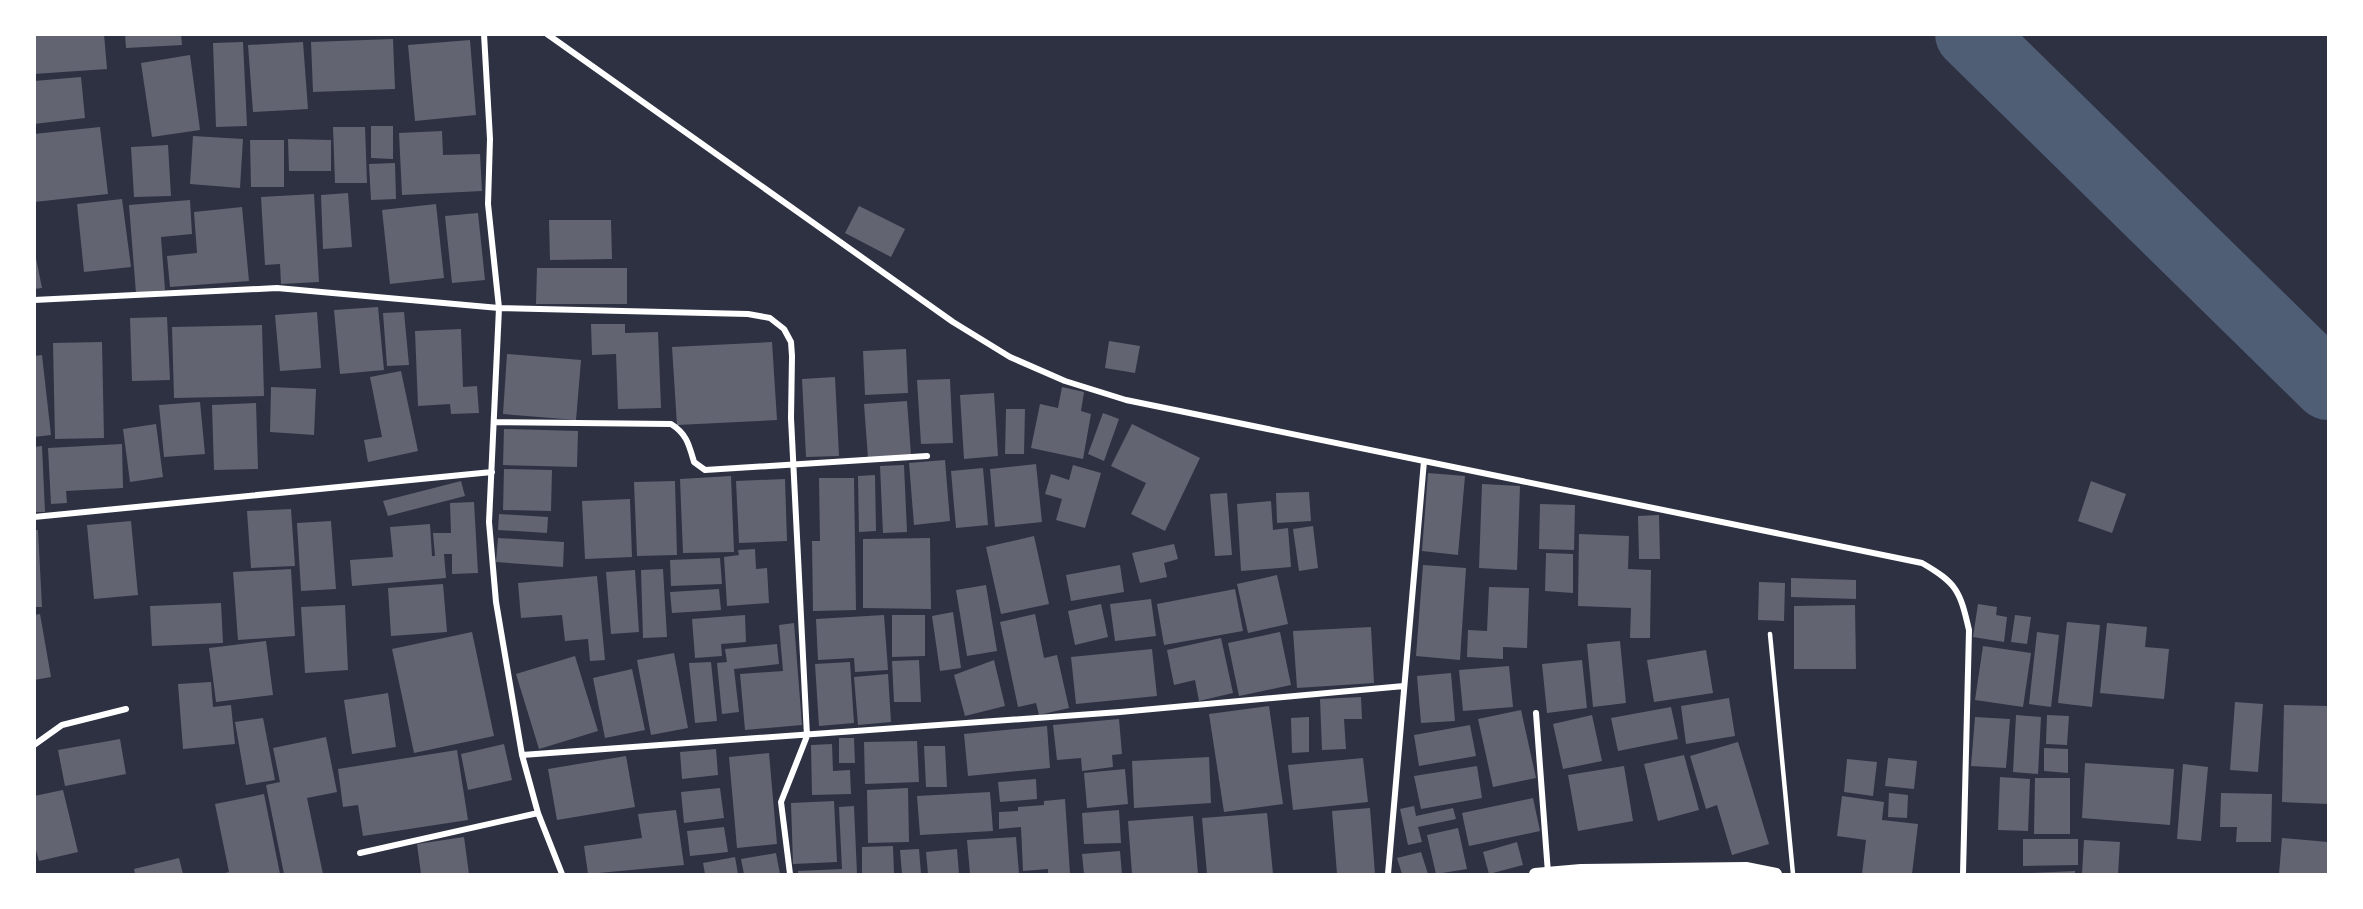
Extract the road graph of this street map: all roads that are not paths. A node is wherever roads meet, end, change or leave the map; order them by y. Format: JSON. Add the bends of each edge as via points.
{"nodes":[{"id":1,"x":484,"y":34,"type":"edge"},
{"id":2,"x":547,"y":34,"type":"edge"},
{"id":3,"x":34,"y":300,"type":"edge"},
{"id":4,"x":499,"y":308,"type":"junction"},
{"id":5,"x":494,"y":422,"type":"junction"},
{"id":6,"x":927,"y":456,"type":"dead end"},
{"id":7,"x":1424,"y":461,"type":"junction"},
{"id":8,"x":794,"y":466,"type":"junction"},
{"id":9,"x":492,"y":472,"type":"junction"},
{"id":10,"x":34,"y":517,"type":"edge"},
{"id":11,"x":1770,"y":634,"type":"dead end"},
{"id":12,"x":1404,"y":686,"type":"junction"},
{"id":13,"x":126,"y":709,"type":"dead end"},
{"id":14,"x":1536,"y":713,"type":"dead end"},
{"id":15,"x":807,"y":736,"type":"junction"},
{"id":16,"x":34,"y":745,"type":"edge"},
{"id":17,"x":522,"y":755,"type":"junction"},
{"id":18,"x":538,"y":813,"type":"junction"},
{"id":19,"x":360,"y":853,"type":"dead end"},
{"id":20,"x":1581,"y":872,"type":"edge"},
{"id":21,"x":1548,"y":873,"type":"edge"},
{"id":22,"x":562,"y":874,"type":"edge"},
{"id":23,"x":790,"y":874,"type":"edge"},
{"id":24,"x":1388,"y":874,"type":"edge"},
{"id":25,"x":1535,"y":874,"type":"edge"},
{"id":26,"x":1776,"y":874,"type":"edge"},
{"id":27,"x":1793,"y":874,"type":"edge"},
{"id":28,"x":1963,"y":874,"type":"edge"}],
"edges":[{"from":1,"to":4,"type":"street","via":[[490,140],[488,204]]},
{"from":2,"to":7,"type":"street","via":[[953,322],[1010,357],[1065,381],[1126,399]]},
{"from":3,"to":4,"type":"street","via":[[277,288]]},
{"from":4,"to":5,"type":"street"},
{"from":4,"to":8,"type":"street","via":[[748,314],[770,318],[784,329],[791,342]]},
{"from":5,"to":8,"type":"street","via":[[671,424],[687,438],[699,468]]},
{"from":5,"to":9,"type":"street"},
{"from":6,"to":8,"type":"street"},
{"from":7,"to":12,"type":"street"},
{"from":7,"to":28,"type":"street","via":[[1922,563],[1948,578],[1962,599],[1969,630]]},
{"from":8,"to":15,"type":"street"},
{"from":9,"to":10,"type":"street"},
{"from":9,"to":17,"type":"street","via":[[489,522],[496,602]]},
{"from":11,"to":27,"type":"lane"},
{"from":12,"to":15,"type":"street"},
{"from":12,"to":24,"type":"street"},
{"from":13,"to":16,"type":"street","via":[[62,725]]},
{"from":14,"to":21,"type":"street"},
{"from":15,"to":17,"type":"street"},
{"from":15,"to":23,"type":"street","via":[[781,802]]},
{"from":17,"to":18,"type":"street"},
{"from":18,"to":19,"type":"street"},
{"from":18,"to":22,"type":"street"},
{"from":20,"to":21,"type":"main road"},
{"from":20,"to":26,"type":"main road","via":[[1746,868]]},
{"from":21,"to":25,"type":"main road"}]}
